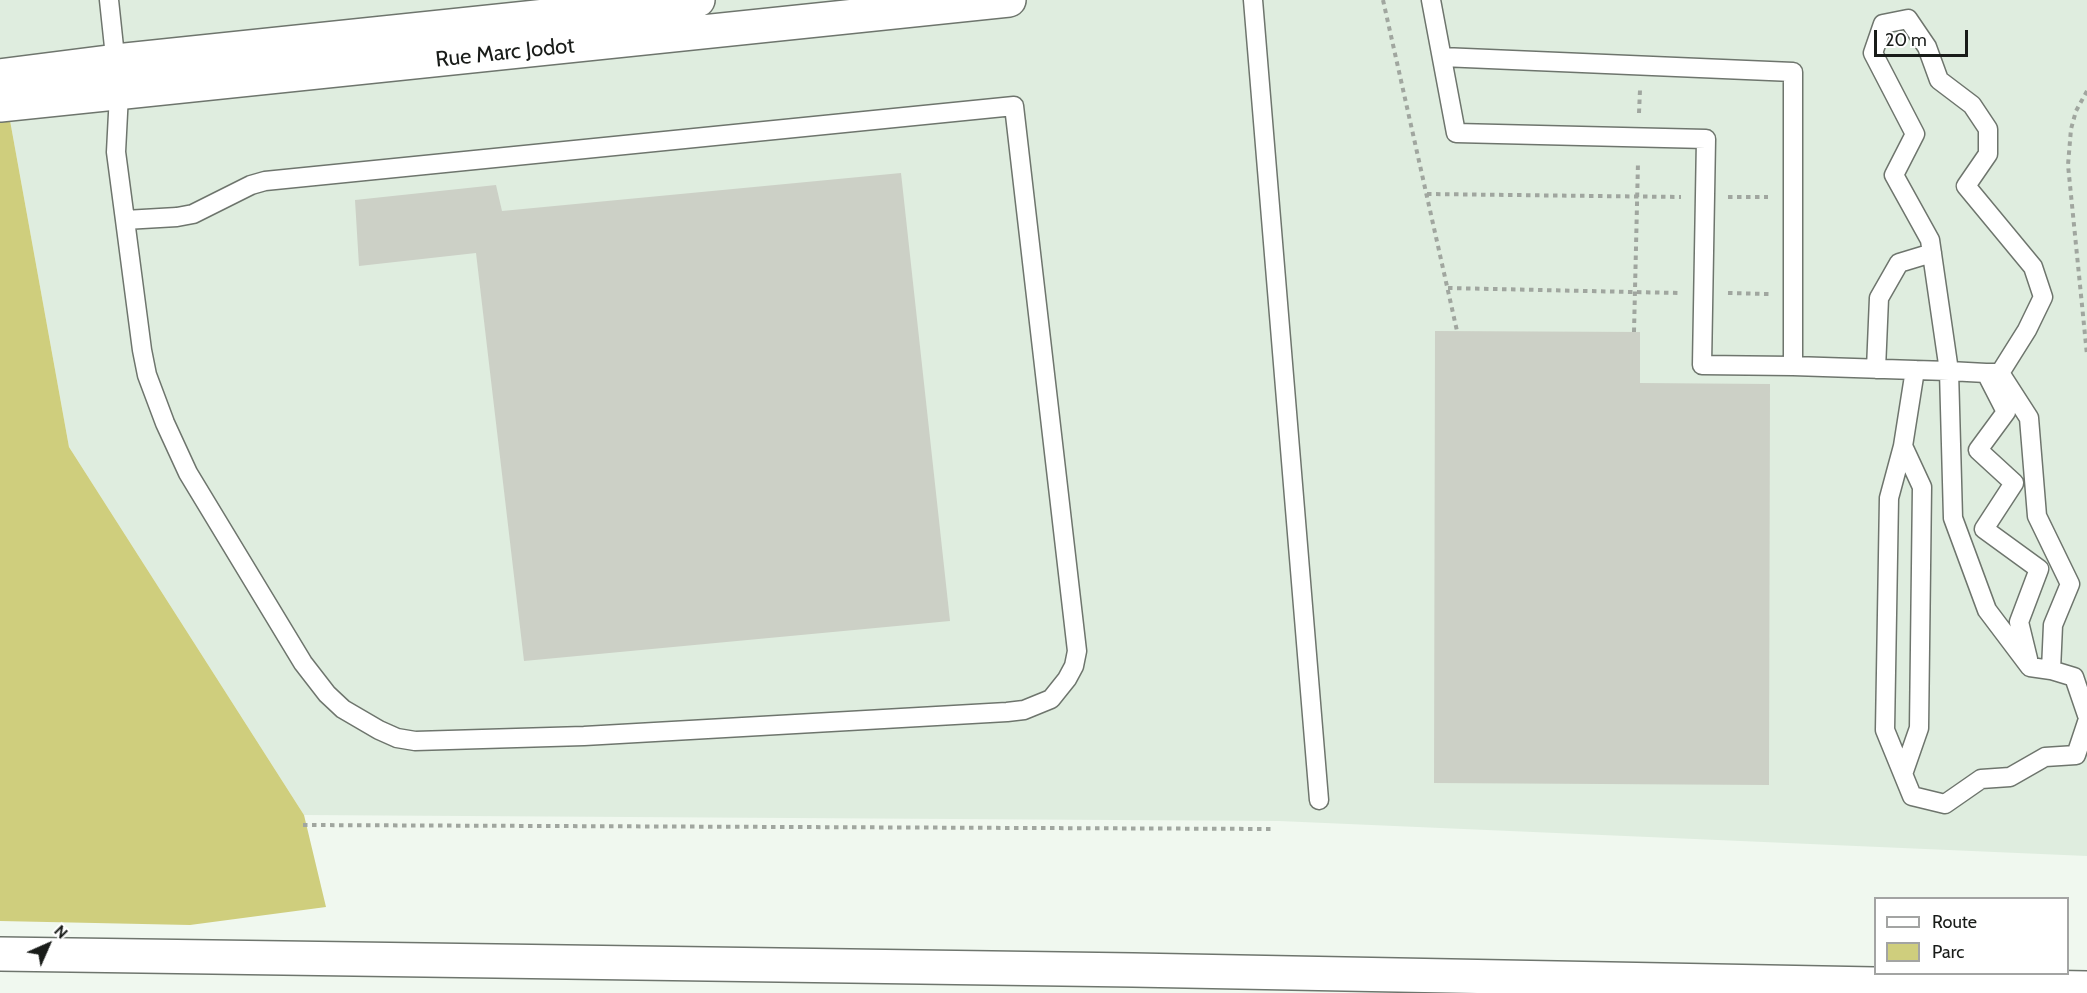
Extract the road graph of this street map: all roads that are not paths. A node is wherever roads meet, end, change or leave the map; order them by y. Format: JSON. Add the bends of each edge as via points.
{"nodes":[{"id":1,"x":109,"y":0,"type":"edge"},
{"id":2,"x":698,"y":0,"type":"edge"},
{"id":3,"x":1253,"y":0,"type":"edge"},
{"id":4,"x":1431,"y":0,"type":"edge"},
{"id":5,"x":996,"y":1,"type":"edge"},
{"id":6,"x":1442,"y":57,"type":"junction"},
{"id":7,"x":116,"y":62,"type":"junction"},
{"id":8,"x":0,"y":76,"type":"edge"},
{"id":9,"x":119,"y":94,"type":"junction"},
{"id":10,"x":0,"y":105,"type":"edge"},
{"id":11,"x":125,"y":220,"type":"junction"},
{"id":12,"x":1932,"y":253,"type":"junction"},
{"id":13,"x":1793,"y":366,"type":"junction"},
{"id":14,"x":1876,"y":369,"type":"junction"},
{"id":15,"x":1915,"y":370,"type":"junction"},
{"id":16,"x":1949,"y":371,"type":"junction"},
{"id":17,"x":1993,"y":373,"type":"junction"},
{"id":18,"x":1904,"y":446,"type":"junction"},
{"id":19,"x":2030,"y":668,"type":"junction"},
{"id":20,"x":2051,"y":670,"type":"junction"},
{"id":21,"x":2087,"y":715,"type":"edge"},
{"id":22,"x":2087,"y":722,"type":"edge"},
{"id":23,"x":1903,"y":774,"type":"junction"},
{"id":24,"x":1319,"y":800,"type":"dead end"},
{"id":25,"x":0,"y":954,"type":"edge"},
{"id":26,"x":2087,"y":988,"type":"edge"}],
"edges":[{"from":1,"to":7,"type":"lane"},
{"from":2,"to":7,"type":"main road","name":"Rue Marc Jodot"},
{"from":3,"to":24,"type":"lane"},
{"from":4,"to":6,"type":"lane"},
{"from":5,"to":9,"type":"main road","name":"Rue Marc Jodot"},
{"from":6,"to":13,"type":"lane","via":[[1456,133],[1706,139],[1702,365]]},
{"from":6,"to":13,"type":"lane","via":[[1793,72]]},
{"from":7,"to":8,"type":"main road","name":"Rue Marc Jodot"},
{"from":7,"to":9,"type":"lane"},
{"from":9,"to":10,"type":"main road","name":"Rue Marc Jodot"},
{"from":9,"to":11,"type":"lane","via":[[116,152]]},
{"from":11,"to":11,"type":"lane","via":[[147,375],[176,449],[314,679],[343,709],[379,730],[397,738],[433,741],[1007,712],[1051,699],[1074,666],[1077,651],[1014,106],[265,181],[193,214]]},
{"from":12,"to":14,"type":"lane","via":[[1899,263],[1879,298]]},
{"from":12,"to":16,"type":"lane"},
{"from":12,"to":17,"type":"lane","via":[[1930,240],[1894,175],[1915,134],[1873,53],[1883,24],[1908,19],[1927,47],[1939,80],[1972,105],[1988,129],[1988,154],[1966,186],[2033,267],[2043,297],[2027,330]]},
{"from":13,"to":14,"type":"lane"},
{"from":14,"to":15,"type":"lane"},
{"from":15,"to":16,"type":"lane"},
{"from":15,"to":18,"type":"lane"},
{"from":16,"to":17,"type":"lane"},
{"from":16,"to":19,"type":"lane","via":[[1953,518],[1987,610]]},
{"from":17,"to":19,"type":"lane","via":[[2006,412],[1978,450],[2014,483],[1984,529],[2039,569],[2019,622]]},
{"from":17,"to":20,"type":"lane","via":[[2029,418],[2037,516],[2070,584],[2054,625]]},
{"from":18,"to":23,"type":"lane","via":[[1889,498],[1886,730]]},
{"from":18,"to":23,"type":"lane","via":[[1922,487],[1918,728]]},
{"from":19,"to":20,"type":"lane"},
{"from":20,"to":21,"type":"lane","via":[[2074,677]]},
{"from":22,"to":23,"type":"lane","via":[[2076,755],[2045,757],[2010,777],[1981,779],[1945,804],[1912,796]]},
{"from":25,"to":26,"type":"main road"}]}
